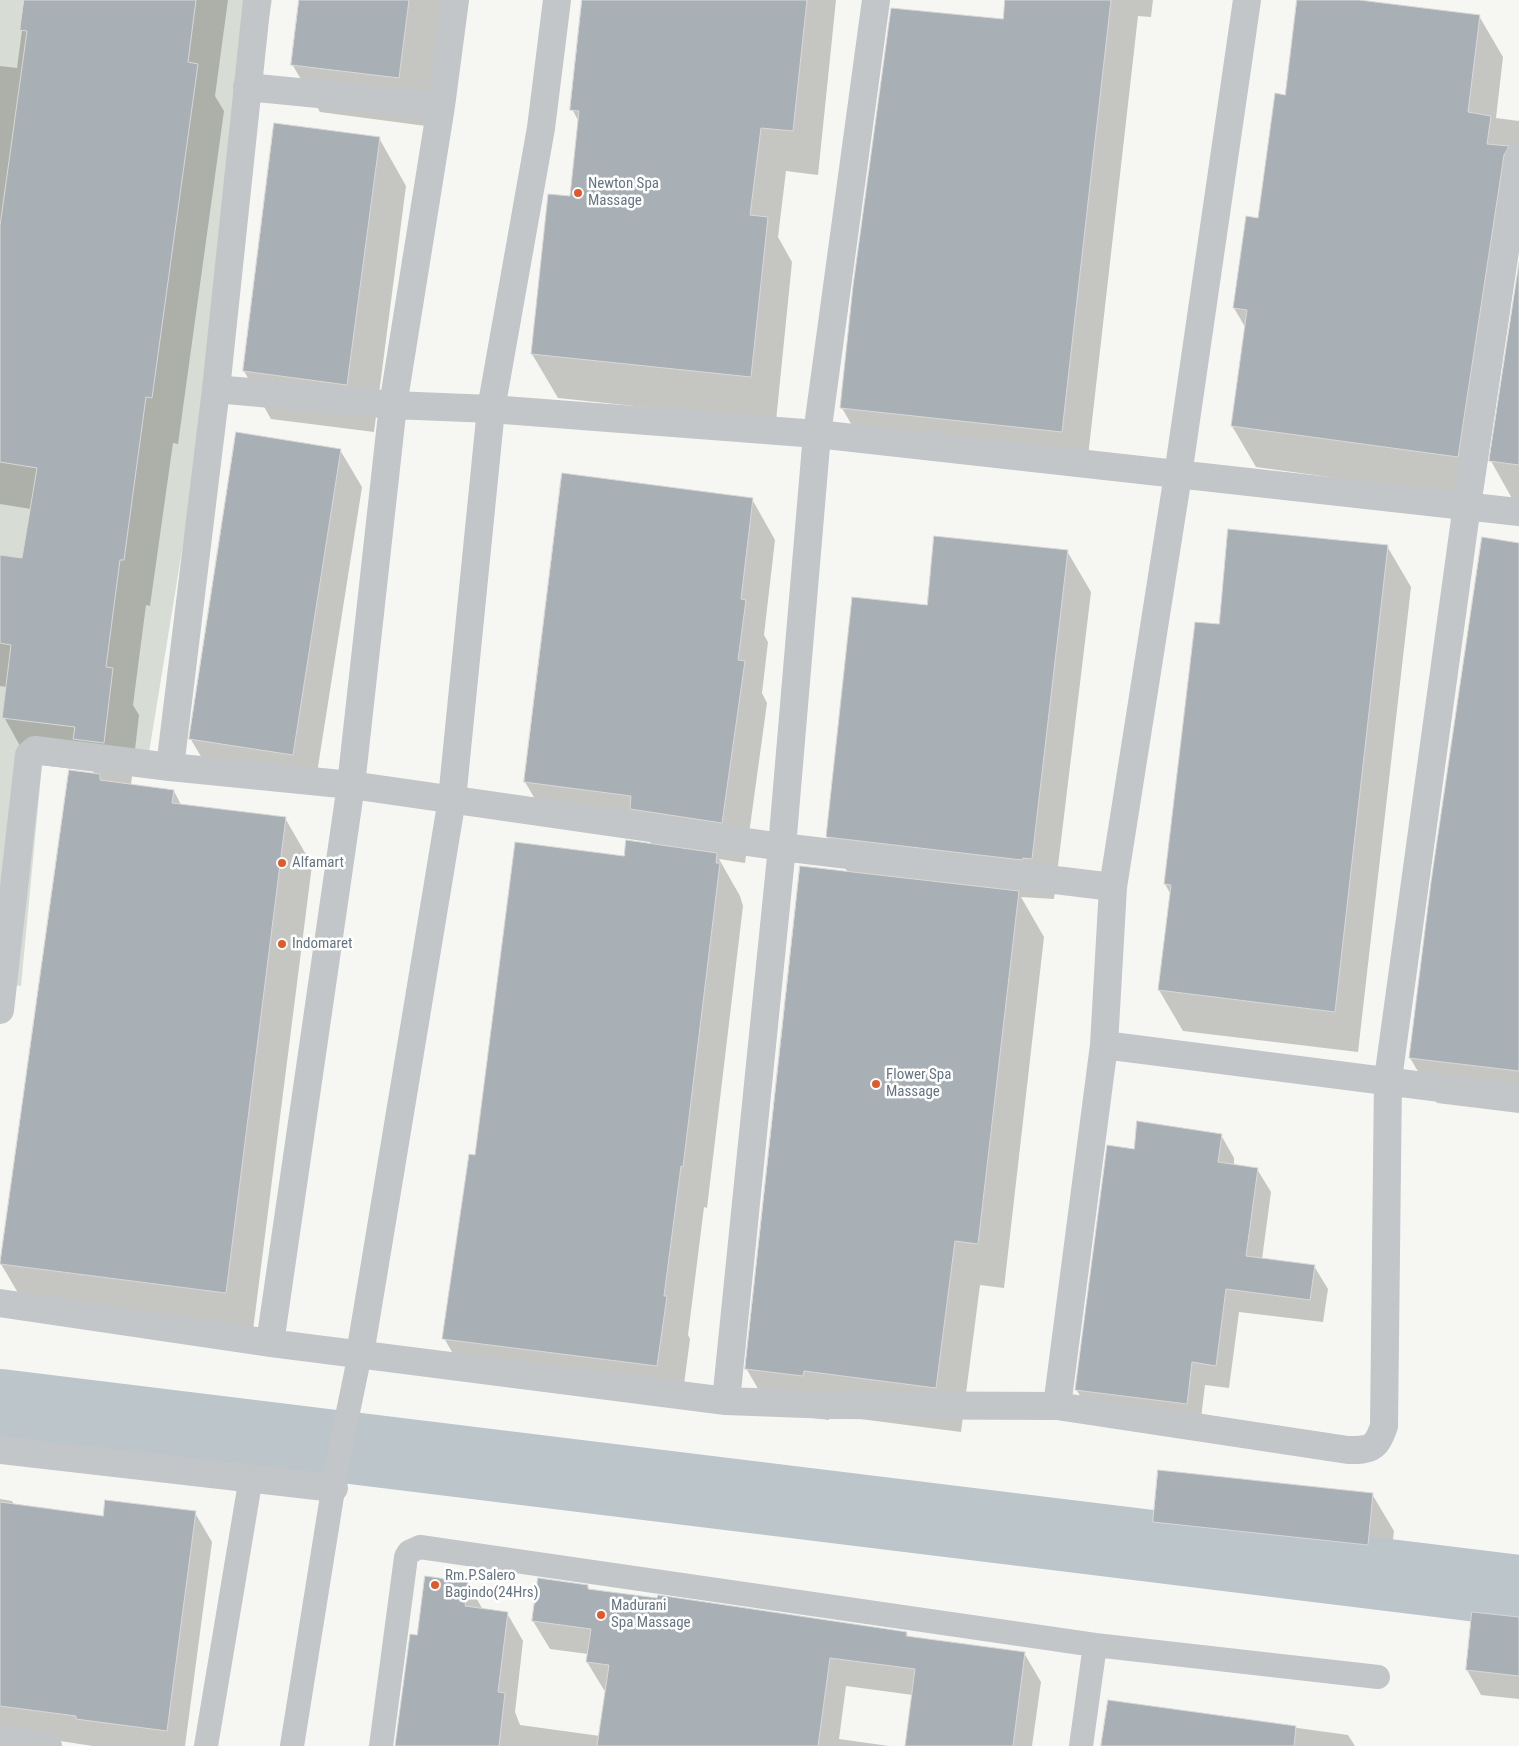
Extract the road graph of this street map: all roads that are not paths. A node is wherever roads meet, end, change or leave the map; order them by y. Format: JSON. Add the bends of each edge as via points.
{"nodes":[{"id":1,"x":257,"y":0,"type":"edge"},
{"id":2,"x":455,"y":0,"type":"edge"},
{"id":3,"x":557,"y":0,"type":"edge"},
{"id":4,"x":876,"y":0,"type":"edge"},
{"id":5,"x":1247,"y":0,"type":"edge"},
{"id":6,"x":246,"y":87,"type":"junction"},
{"id":7,"x":441,"y":106,"type":"junction"},
{"id":8,"x":1519,"y":157,"type":"edge"},
{"id":9,"x":216,"y":388,"type":"junction"},
{"id":10,"x":393,"y":405,"type":"junction"},
{"id":11,"x":491,"y":409,"type":"junction"},
{"id":12,"x":817,"y":434,"type":"junction"},
{"id":13,"x":1178,"y":475,"type":"junction"},
{"id":14,"x":1467,"y":505,"type":"junction"},
{"id":15,"x":1519,"y":512,"type":"edge"},
{"id":16,"x":170,"y":767,"type":"junction"},
{"id":17,"x":351,"y":784,"type":"junction"},
{"id":18,"x":452,"y":799,"type":"junction"},
{"id":19,"x":782,"y":848,"type":"junction"},
{"id":20,"x":1113,"y":887,"type":"junction"},
{"id":21,"x":0,"y":1003,"type":"edge"},
{"id":22,"x":1104,"y":1045,"type":"junction"},
{"id":23,"x":1388,"y":1080,"type":"junction"},
{"id":24,"x":1519,"y":1098,"type":"edge"},
{"id":25,"x":0,"y":1303,"type":"edge"},
{"id":26,"x":270,"y":1343,"type":"junction"},
{"id":27,"x":360,"y":1354,"type":"junction"},
{"id":28,"x":726,"y":1401,"type":"junction"},
{"id":29,"x":1056,"y":1406,"type":"junction"},
{"id":30,"x":0,"y":1450,"type":"edge"},
{"id":31,"x":336,"y":1477,"type":"junction"},
{"id":32,"x":251,"y":1478,"type":"junction"},
{"id":33,"x":1095,"y":1645,"type":"junction"},
{"id":34,"x":1378,"y":1677,"type":"dead end"},
{"id":35,"x":0,"y":1739,"type":"edge"},
{"id":36,"x":48,"y":1746,"type":"edge"},
{"id":37,"x":206,"y":1746,"type":"edge"},
{"id":38,"x":292,"y":1746,"type":"edge"},
{"id":39,"x":382,"y":1746,"type":"edge"},
{"id":40,"x":1081,"y":1746,"type":"edge"}],
"edges":[{"from":1,"to":6,"type":"street"},
{"from":2,"to":7,"type":"street"},
{"from":3,"to":11,"type":"street","via":[[541,128]]},
{"from":4,"to":12,"type":"street"},
{"from":5,"to":13,"type":"street"},
{"from":6,"to":7,"type":"street"},
{"from":6,"to":9,"type":"street"},
{"from":7,"to":10,"type":"street"},
{"from":8,"to":14,"type":"street"},
{"from":9,"to":10,"type":"street"},
{"from":9,"to":16,"type":"street"},
{"from":10,"to":11,"type":"street"},
{"from":10,"to":17,"type":"street"},
{"from":11,"to":12,"type":"street"},
{"from":11,"to":18,"type":"street"},
{"from":12,"to":13,"type":"street"},
{"from":12,"to":19,"type":"street"},
{"from":13,"to":14,"type":"street"},
{"from":13,"to":20,"type":"street"},
{"from":14,"to":15,"type":"street"},
{"from":14,"to":23,"type":"street"},
{"from":16,"to":17,"type":"street"},
{"from":16,"to":21,"type":"street","via":[[40,750],[29,755]]},
{"from":17,"to":18,"type":"street"},
{"from":17,"to":26,"type":"street"},
{"from":18,"to":19,"type":"street"},
{"from":18,"to":27,"type":"street"},
{"from":19,"to":20,"type":"street"},
{"from":19,"to":28,"type":"street"},
{"from":20,"to":22,"type":"street"},
{"from":22,"to":23,"type":"street"},
{"from":22,"to":29,"type":"street"},
{"from":23,"to":24,"type":"street"},
{"from":23,"to":29,"type":"street","via":[[1384,1426],[1378,1442],[1367,1450],[1348,1450]]},
{"from":25,"to":26,"type":"street"},
{"from":26,"to":27,"type":"street"},
{"from":27,"to":28,"type":"street"},
{"from":27,"to":31,"type":"lane"},
{"from":28,"to":29,"type":"street"},
{"from":30,"to":32,"type":"street"},
{"from":31,"to":32,"type":"street"},
{"from":31,"to":38,"type":"lane"},
{"from":32,"to":37,"type":"lane"},
{"from":33,"to":34,"type":"lane"},
{"from":33,"to":39,"type":"lane","via":[[420,1547],[409,1552],[404,1568]]},
{"from":33,"to":40,"type":"lane"},
{"from":35,"to":36,"type":"street"}]}
